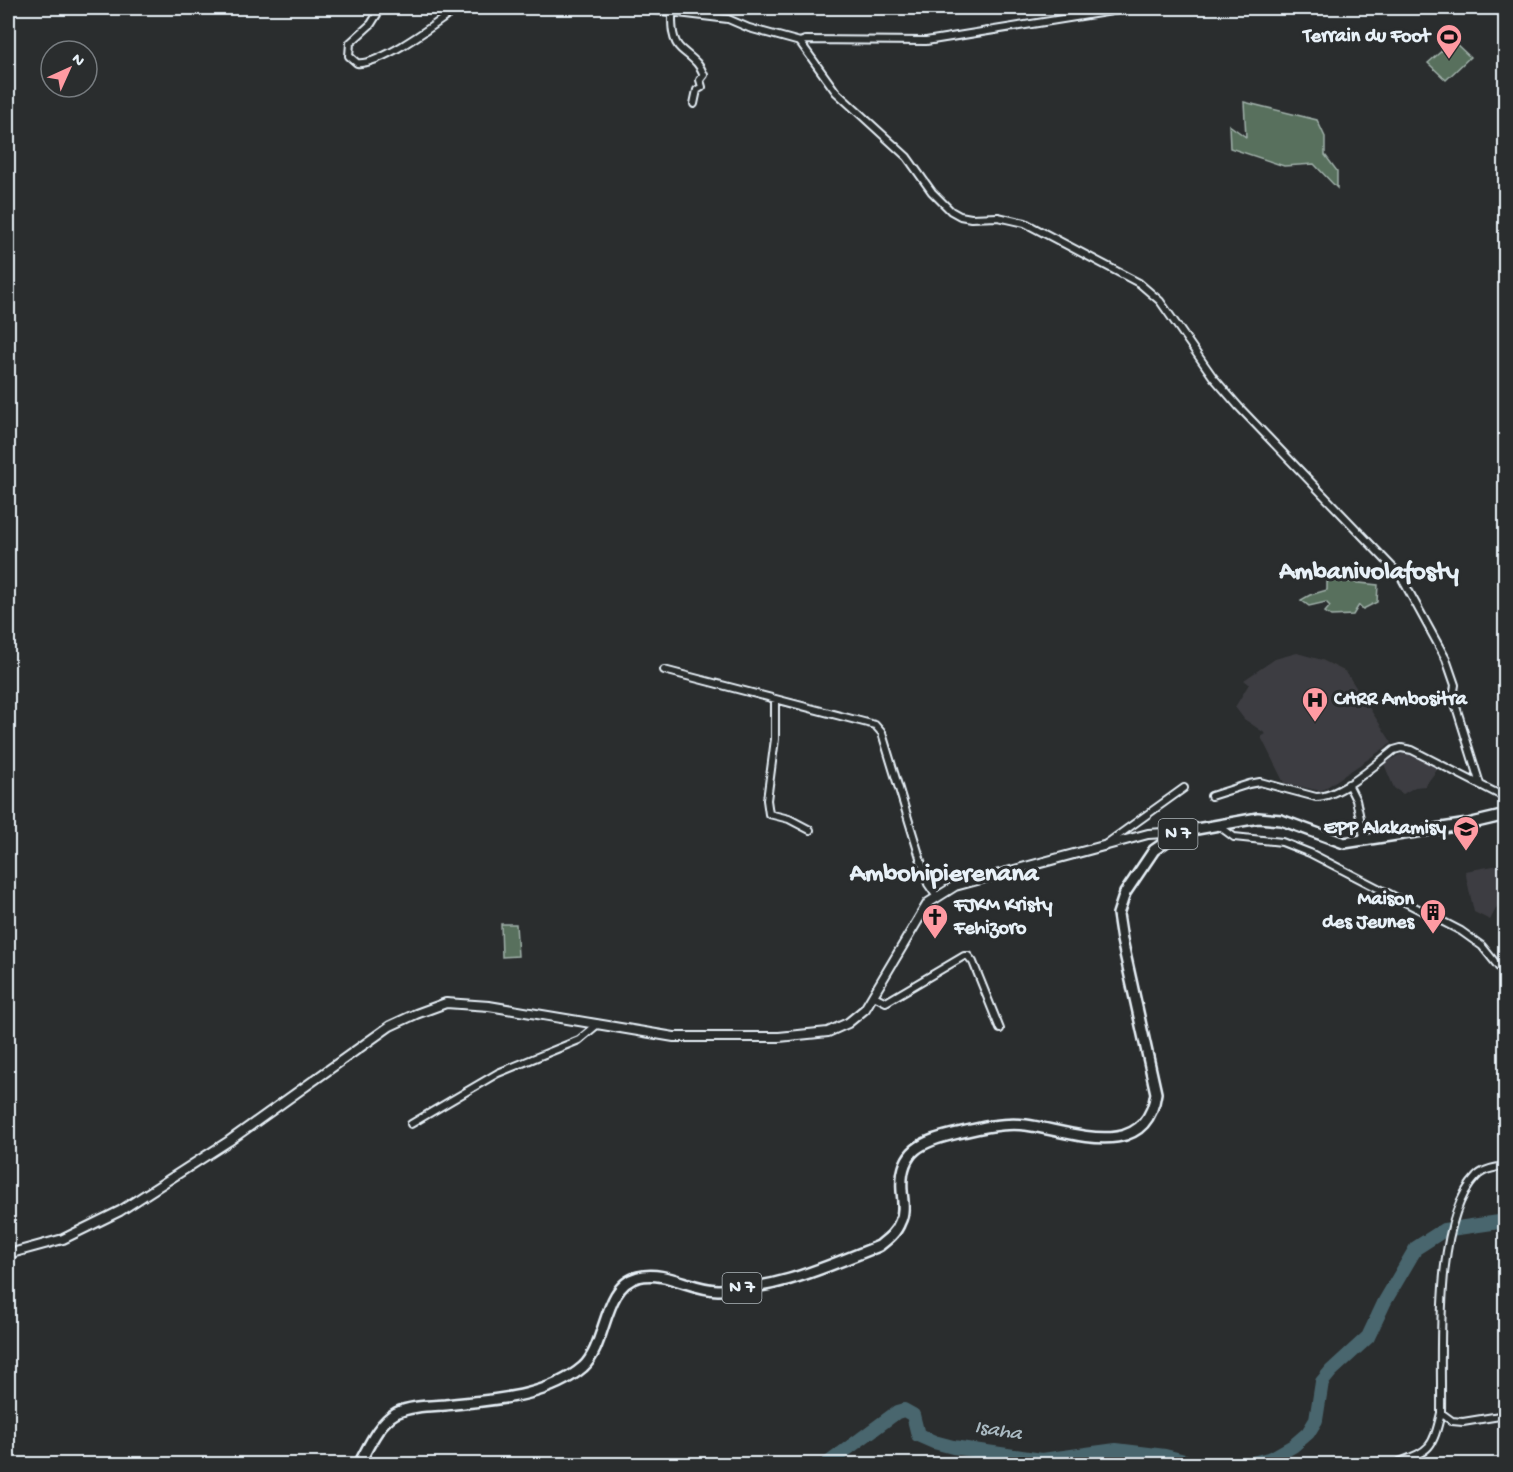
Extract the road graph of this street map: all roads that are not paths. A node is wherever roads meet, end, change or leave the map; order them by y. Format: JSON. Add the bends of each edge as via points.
{"nodes":[{"id":1,"x":381,"y":8,"type":"edge"},
{"id":2,"x":458,"y":8,"type":"edge"},
{"id":3,"x":638,"y":8,"type":"edge"},
{"id":4,"x":1131,"y":8,"type":"edge"},
{"id":5,"x":672,"y":11,"type":"junction"},
{"id":6,"x":800,"y":42,"type":"junction"},
{"id":7,"x":694,"y":104,"type":"dead end"},
{"id":8,"x":664,"y":670,"type":"dead end"},
{"id":9,"x":775,"y":700,"type":"junction"},
{"id":10,"x":1348,"y":784,"type":"junction"},
{"id":11,"x":1480,"y":784,"type":"junction"},
{"id":12,"x":1184,"y":788,"type":"dead end"},
{"id":13,"x":1211,"y":796,"type":"dead end"},
{"id":14,"x":1506,"y":798,"type":"edge"},
{"id":15,"x":1506,"y":816,"type":"edge"},
{"id":16,"x":1219,"y":826,"type":"junction"},
{"id":17,"x":810,"y":830,"type":"dead end"},
{"id":18,"x":1180,"y":832,"type":"junction"},
{"id":19,"x":1365,"y":841,"type":"junction"},
{"id":20,"x":1105,"y":844,"type":"junction"},
{"id":21,"x":937,"y":897,"type":"junction"},
{"id":22,"x":1506,"y":976,"type":"edge"},
{"id":23,"x":874,"y":996,"type":"junction"},
{"id":24,"x":598,"y":1024,"type":"junction"},
{"id":25,"x":1000,"y":1029,"type":"dead end"},
{"id":26,"x":411,"y":1124,"type":"dead end"},
{"id":27,"x":1506,"y":1166,"type":"edge"},
{"id":28,"x":8,"y":1254,"type":"edge"},
{"id":29,"x":1441,"y":1413,"type":"junction"},
{"id":30,"x":1506,"y":1415,"type":"edge"},
{"id":31,"x":359,"y":1464,"type":"edge"},
{"id":32,"x":1394,"y":1464,"type":"edge"}],
"edges":[{"from":1,"to":2,"type":"street","via":[[371,24],[350,43],[349,56],[357,63],[372,62]]},
{"from":3,"to":5,"type":"street"},
{"from":4,"to":6,"type":"street","via":[[926,41]]},
{"from":5,"to":6,"type":"street","via":[[728,19]]},
{"from":5,"to":7,"type":"street","via":[[672,30],[680,48],[700,65],[704,75]]},
{"from":6,"to":11,"type":"street","via":[[836,93],[907,157],[951,211],[971,218],[998,217],[1025,223],[1139,283],[1160,301],[1239,407],[1400,575],[1446,659],[1455,685],[1453,697]]},
{"from":8,"to":9,"type":"street"},
{"from":9,"to":17,"type":"street","via":[[769,814]]},
{"from":9,"to":21,"type":"street","via":[[875,725],[882,733],[928,884]]},
{"from":10,"to":11,"type":"street","via":[[1401,748]]},
{"from":10,"to":13,"type":"street","via":[[1326,797],[1260,782]]},
{"from":10,"to":19,"type":"street","via":[[1356,800]]},
{"from":11,"to":14,"type":"street"},
{"from":12,"to":20,"type":"street"},
{"from":15,"to":19,"type":"main road","number":"N 7"},
{"from":16,"to":18,"type":"main road","number":"N 7"},
{"from":16,"to":19,"type":"main road","number":"N 7","via":[[1258,818],[1281,820],[1344,843]]},
{"from":16,"to":22,"type":"street","via":[[1234,837],[1282,842],[1310,853],[1461,931],[1482,946]]},
{"from":18,"to":20,"type":"street","via":[[1148,834]]},
{"from":18,"to":31,"type":"main road","number":"N 7","via":[[1154,850],[1125,893],[1118,914],[1156,1093],[1150,1113],[1137,1128],[1117,1138],[1093,1139],[1024,1124],[1002,1125],[927,1142],[904,1161],[901,1221],[893,1235],[879,1246],[774,1285],[717,1290],[662,1276],[635,1277],[621,1287],[613,1300],[594,1353],[570,1377],[513,1398],[414,1407],[396,1413],[385,1423]]},
{"from":20,"to":21,"type":"street","via":[[955,886]]},
{"from":21,"to":23,"type":"street","via":[[928,903]]},
{"from":23,"to":24,"type":"street","via":[[848,1023],[828,1032],[779,1037],[674,1036]]},
{"from":23,"to":25,"type":"street","via":[[886,1002],[968,956]]},
{"from":24,"to":26,"type":"street","via":[[579,1040],[498,1073]]},
{"from":24,"to":28,"type":"street","via":[[446,1003],[416,1014],[390,1026],[230,1141],[120,1211],[63,1239]]},
{"from":27,"to":29,"type":"street","via":[[1477,1175],[1457,1207],[1443,1277]]},
{"from":29,"to":30,"type":"street","via":[[1452,1421],[1463,1422]]},
{"from":29,"to":32,"type":"street","via":[[1434,1442],[1420,1454]]}]}
